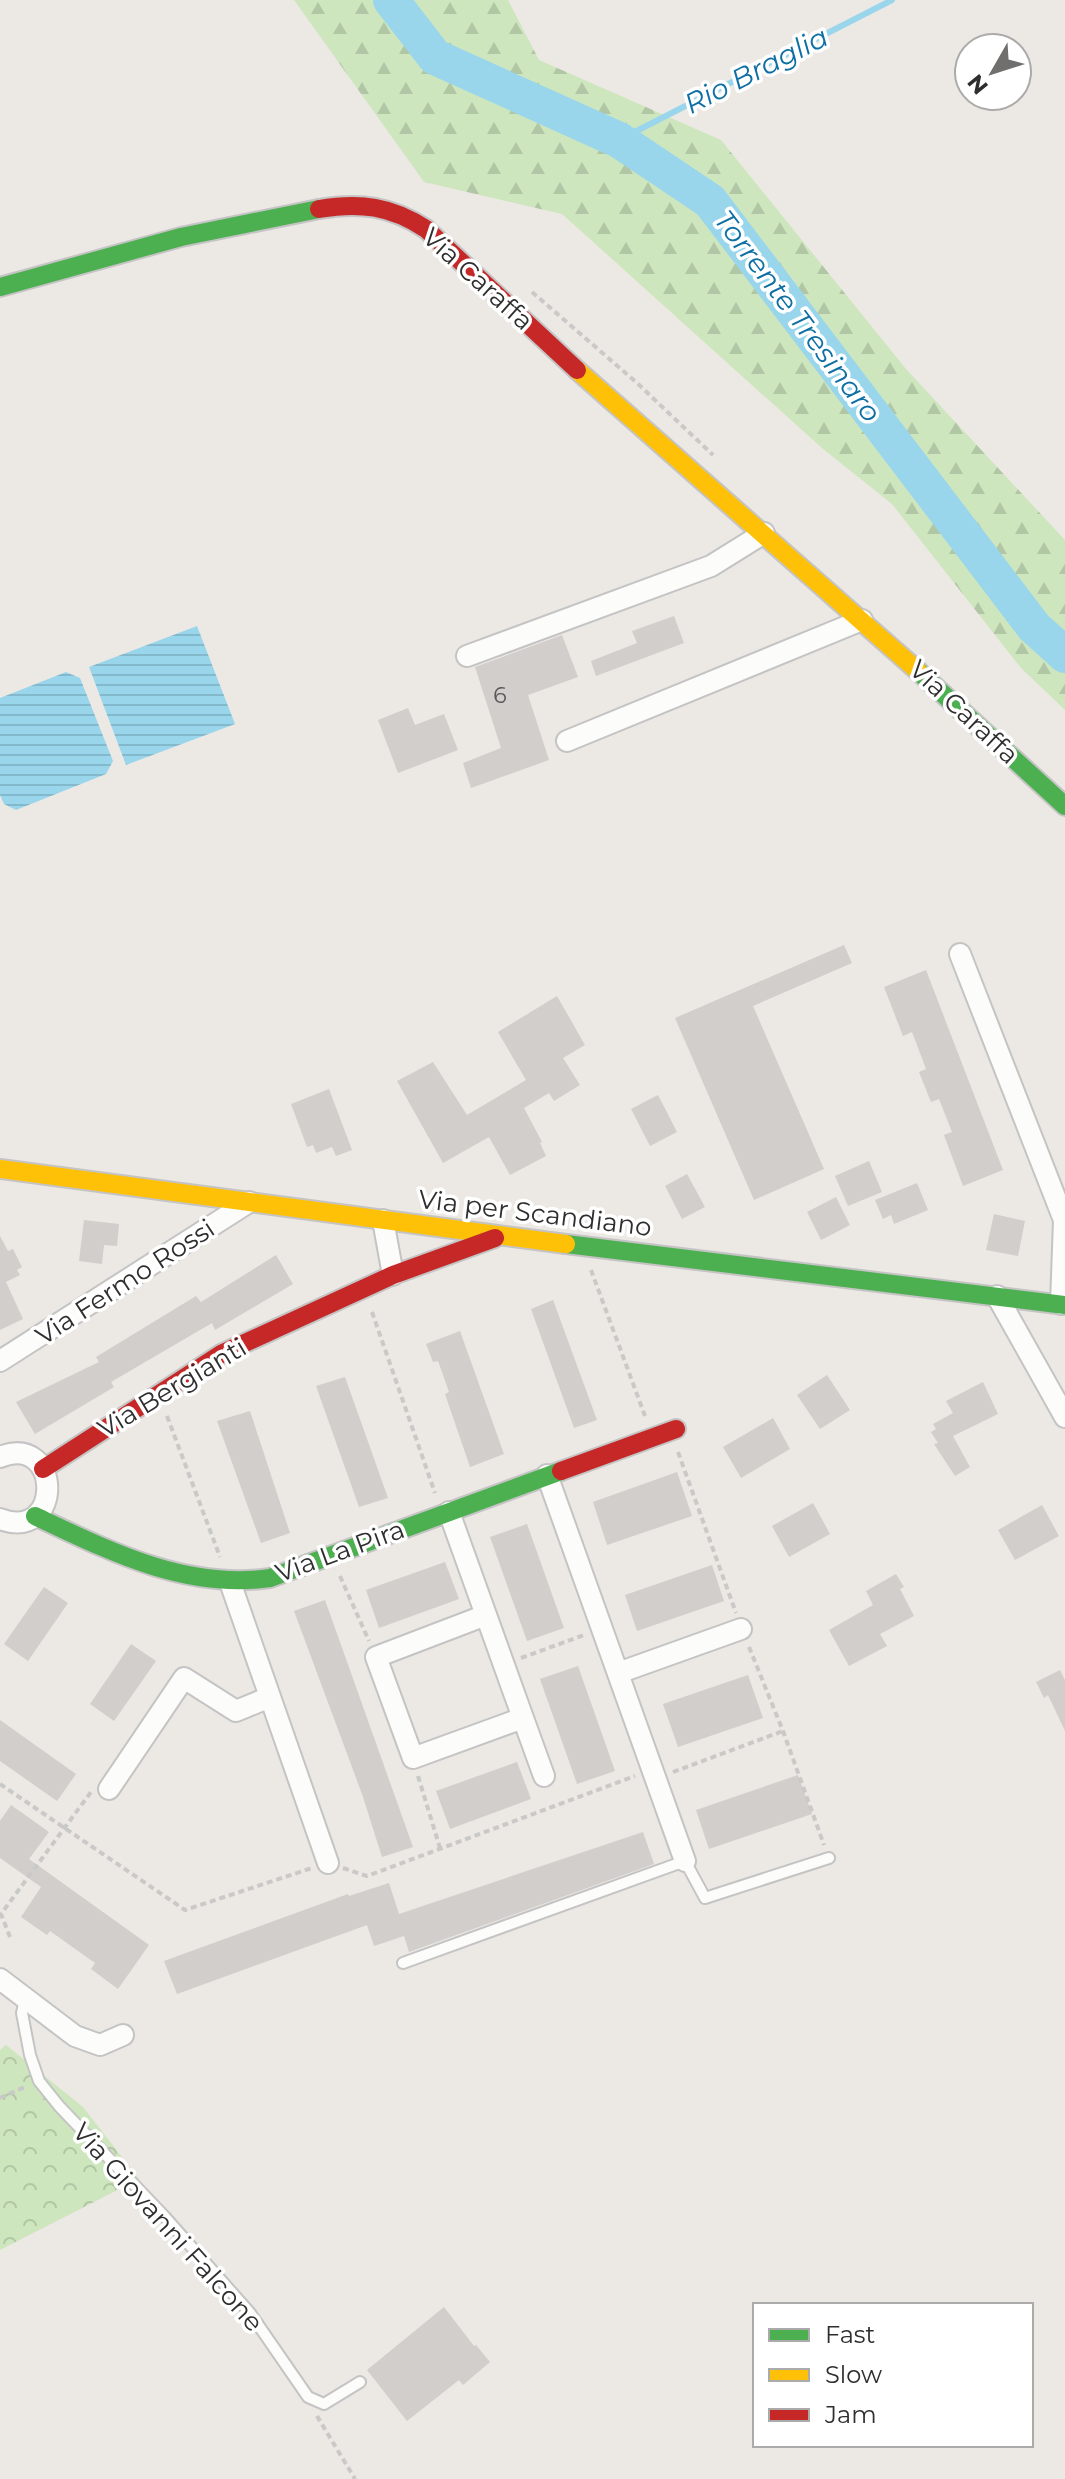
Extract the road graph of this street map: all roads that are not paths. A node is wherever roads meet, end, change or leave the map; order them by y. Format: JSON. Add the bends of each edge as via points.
{"nodes":[{"id":1,"x":0,"y":287,"type":"edge"},
{"id":2,"x":764,"y":533,"type":"junction"},
{"id":3,"x":862,"y":620,"type":"junction"},
{"id":4,"x":467,"y":656,"type":"dead end"},
{"id":5,"x":567,"y":741,"type":"dead end"},
{"id":6,"x":1065,"y":806,"type":"edge"},
{"id":7,"x":960,"y":954,"type":"dead end"},
{"id":8,"x":0,"y":1169,"type":"edge"},
{"id":9,"x":249,"y":1202,"type":"junction"},
{"id":10,"x":383,"y":1220,"type":"junction"},
{"id":11,"x":501,"y":1236,"type":"junction"},
{"id":12,"x":393,"y":1275,"type":"junction"},
{"id":13,"x":997,"y":1296,"type":"junction"},
{"id":14,"x":1063,"y":1304,"type":"edge"},
{"id":15,"x":0,"y":1361,"type":"edge"},
{"id":16,"x":1065,"y":1417,"type":"edge"},
{"id":17,"x":676,"y":1429,"type":"dead end"},
{"id":18,"x":0,"y":1457,"type":"edge"},
{"id":19,"x":43,"y":1469,"type":"junction"},
{"id":20,"x":547,"y":1475,"type":"junction"},
{"id":21,"x":445,"y":1513,"type":"junction"},
{"id":22,"x":35,"y":1516,"type":"junction"},
{"id":23,"x":0,"y":1519,"type":"edge"},
{"id":24,"x":230,"y":1582,"type":"junction"},
{"id":25,"x":486,"y":1615,"type":"junction"},
{"id":26,"x":741,"y":1629,"type":"dead end"},
{"id":27,"x":618,"y":1673,"type":"junction"},
{"id":28,"x":270,"y":1697,"type":"junction"},
{"id":29,"x":523,"y":1718,"type":"junction"},
{"id":30,"x":544,"y":1776,"type":"dead end"},
{"id":31,"x":109,"y":1789,"type":"road end"},
{"id":32,"x":829,"y":1858,"type":"dead end"},
{"id":33,"x":685,"y":1861,"type":"junction"},
{"id":34,"x":328,"y":1863,"type":"road end"},
{"id":35,"x":403,"y":1963,"type":"dead end"},
{"id":36,"x":0,"y":1979,"type":"edge"},
{"id":37,"x":25,"y":1999,"type":"junction"},
{"id":38,"x":123,"y":2035,"type":"dead end"},
{"id":39,"x":360,"y":2382,"type":"dead end"}],
"edges":[{"from":1,"to":2,"type":"street","name":"Via Caraffa","via":[[244,222],[344,205],[401,212]]},
{"from":2,"to":3,"type":"street","name":"Via Caraffa"},
{"from":2,"to":4,"type":"street","via":[[711,566]]},
{"from":3,"to":5,"type":"street"},
{"from":3,"to":6,"type":"street","name":"Via Caraffa"},
{"from":7,"to":14,"type":"street","via":[[1064,1220]]},
{"from":8,"to":9,"type":"street","name":"Via per Scandiano"},
{"from":9,"to":10,"type":"street","name":"Via per Scandiano"},
{"from":9,"to":15,"type":"street","name":"Via Fermo Rossi"},
{"from":10,"to":11,"type":"street","name":"Via per Scandiano"},
{"from":10,"to":12,"type":"street"},
{"from":11,"to":12,"type":"street","name":"Via Bergianti"},
{"from":11,"to":13,"type":"street","name":"Via per Scandiano"},
{"from":12,"to":19,"type":"street","name":"Via Bergianti","via":[[221,1354]]},
{"from":13,"to":14,"type":"street","name":"Via per Scandiano"},
{"from":13,"to":16,"type":"street"},
{"from":17,"to":20,"type":"street","name":"Via La Pira"},
{"from":18,"to":19,"type":"street","via":[[26,1455]]},
{"from":19,"to":22,"type":"street","via":[[49,1489]]},
{"from":20,"to":21,"type":"street","name":"Via La Pira"},
{"from":20,"to":27,"type":"street"},
{"from":21,"to":24,"type":"street","name":"Via La Pira","via":[[270,1578]]},
{"from":21,"to":25,"type":"street"},
{"from":22,"to":23,"type":"street","via":[[14,1522]]},
{"from":22,"to":24,"type":"street","name":"Via La Pira","via":[[117,1554]]},
{"from":24,"to":28,"type":"street"},
{"from":25,"to":29,"type":"street"},
{"from":25,"to":29,"type":"street","via":[[376,1657],[413,1758]]},
{"from":26,"to":27,"type":"street"},
{"from":27,"to":33,"type":"street"},
{"from":28,"to":31,"type":"street","via":[[236,1711],[184,1678]]},
{"from":28,"to":34,"type":"street"},
{"from":29,"to":30,"type":"street"},
{"from":32,"to":33,"type":"lane","via":[[705,1898]]},
{"from":33,"to":35,"type":"lane"},
{"from":36,"to":37,"type":"street"},
{"from":37,"to":38,"type":"street","via":[[89,2042],[100,2045]]},
{"from":37,"to":39,"type":"lane","name":"Via Giovanni Falcone","via":[[22,2013],[39,2081],[250,2313],[308,2397],[324,2404]]}]}
